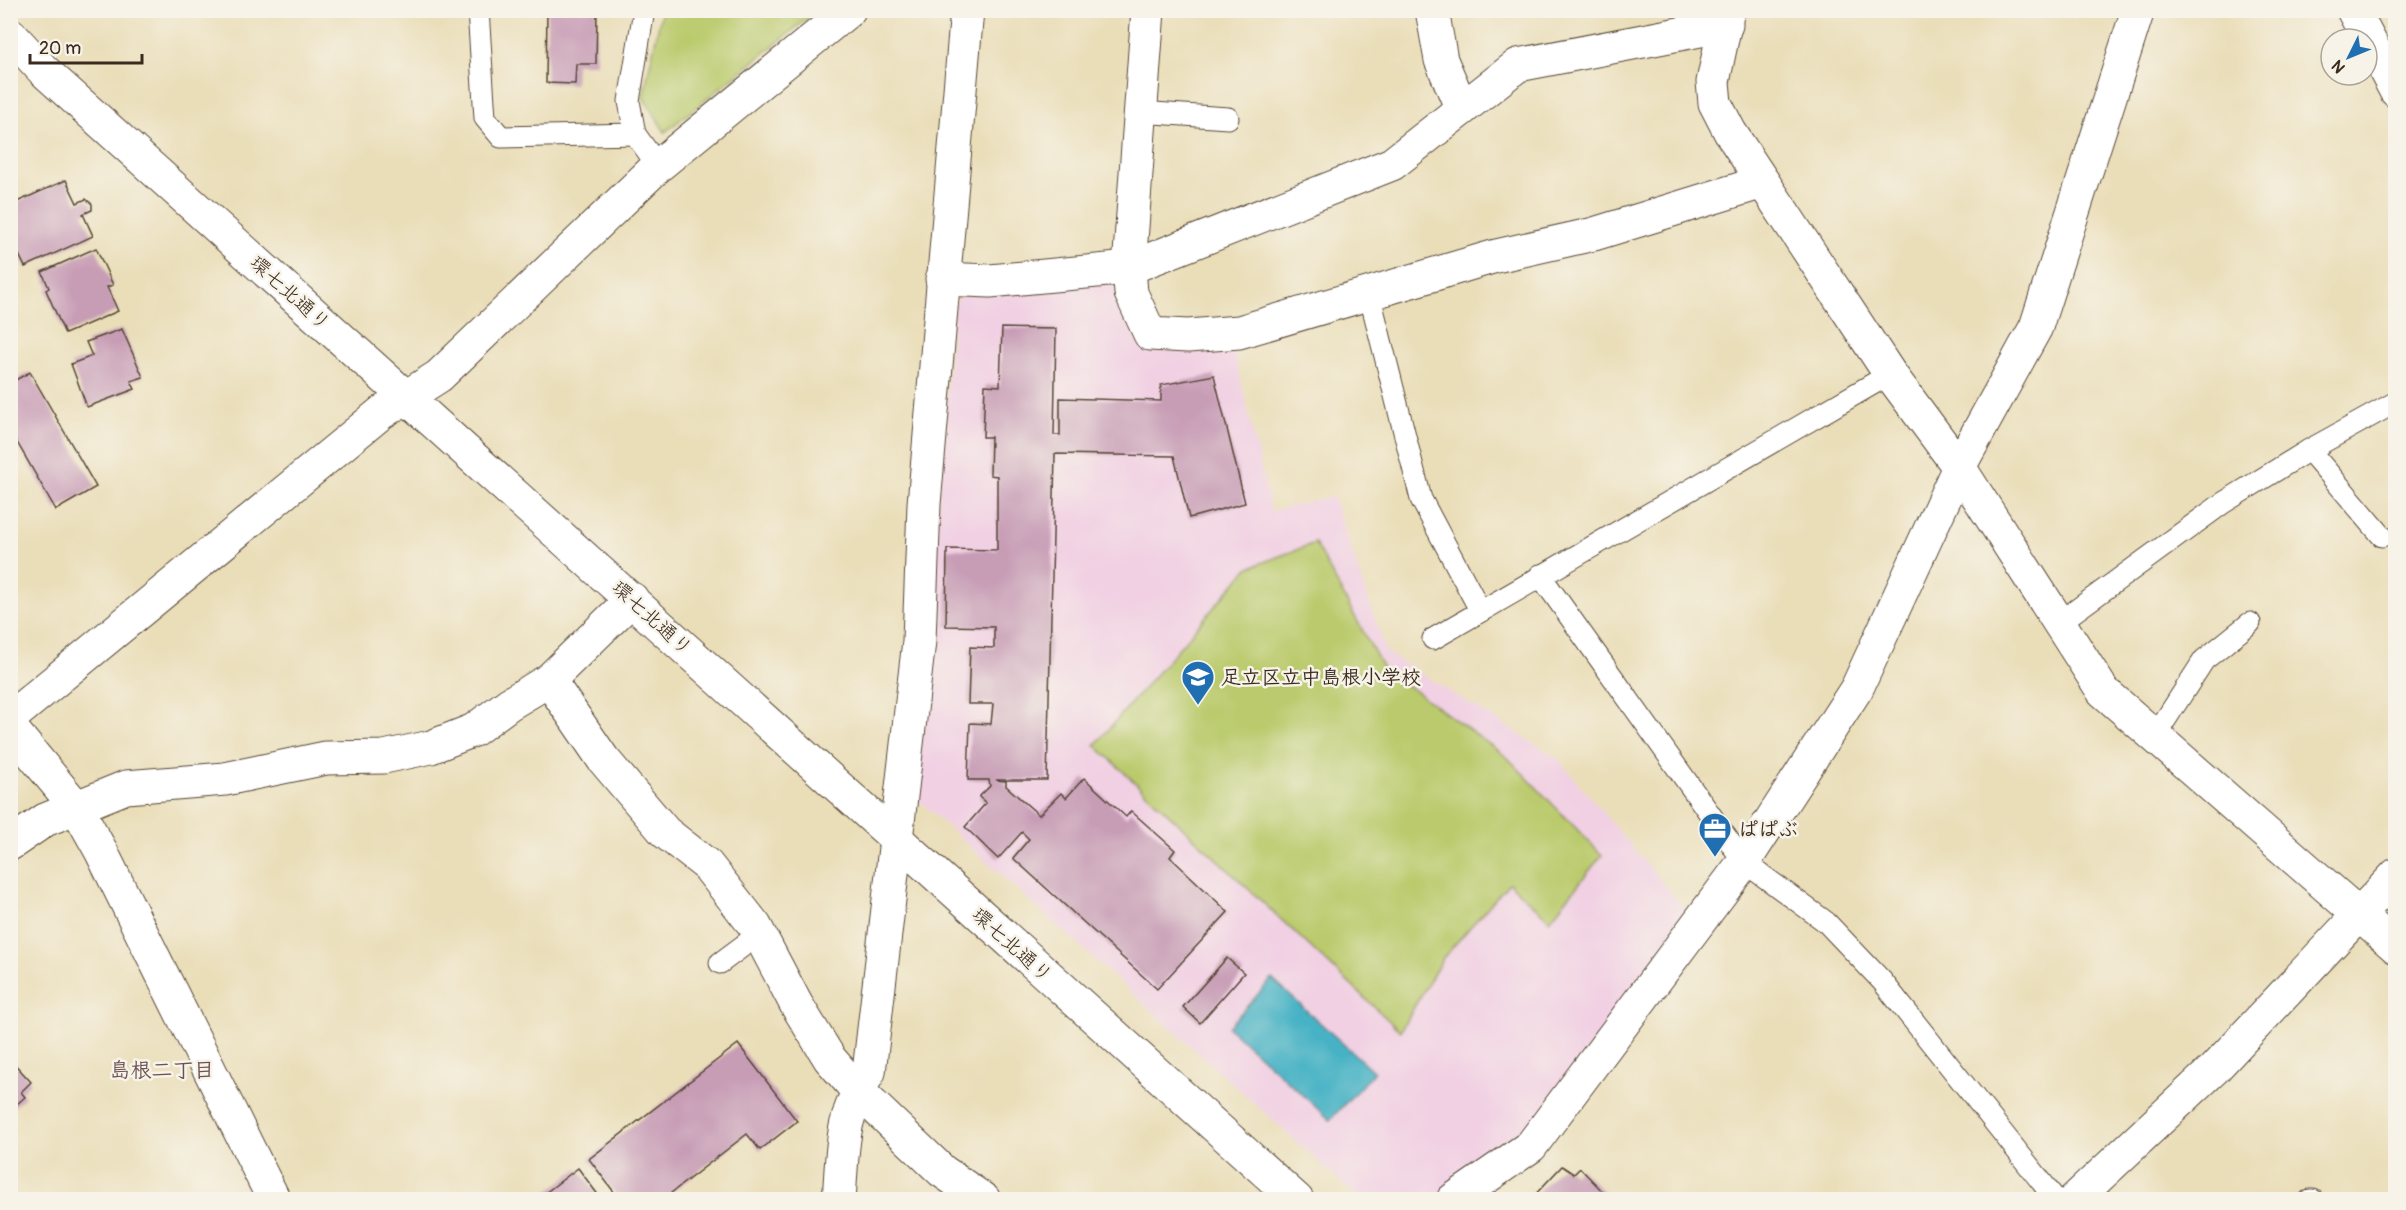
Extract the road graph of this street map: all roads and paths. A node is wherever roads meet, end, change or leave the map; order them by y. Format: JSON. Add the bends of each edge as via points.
{"nodes":[{"id":1,"x":478,"y":10,"type":"edge"},
{"id":2,"x":644,"y":10,"type":"edge"},
{"id":3,"x":849,"y":10,"type":"edge"},
{"id":4,"x":967,"y":10,"type":"edge"},
{"id":5,"x":1148,"y":10,"type":"edge"},
{"id":6,"x":1432,"y":10,"type":"edge"},
{"id":7,"x":2138,"y":10,"type":"edge"},
{"id":8,"x":2353,"y":10,"type":"edge"},
{"id":9,"x":1727,"y":18,"type":"edge"},
{"id":10,"x":10,"y":34,"type":"edge"},
{"id":11,"x":2395,"y":88,"type":"edge"},
{"id":12,"x":1462,"y":108,"type":"junction"},
{"id":13,"x":1139,"y":112,"type":"junction"},
{"id":14,"x":1228,"y":118,"type":"dead end"},
{"id":15,"x":635,"y":134,"type":"junction"},
{"id":16,"x":658,"y":166,"type":"junction"},
{"id":17,"x":1763,"y":183,"type":"junction"},
{"id":18,"x":1129,"y":268,"type":"junction"},
{"id":19,"x":942,"y":279,"type":"junction"},
{"id":20,"x":1369,"y":293,"type":"junction"},
{"id":21,"x":1890,"y":374,"type":"junction"},
{"id":22,"x":408,"y":397,"type":"junction"},
{"id":23,"x":2396,"y":402,"type":"edge"},
{"id":24,"x":2309,"y":450,"type":"junction"},
{"id":25,"x":1959,"y":467,"type":"junction"},
{"id":26,"x":2382,"y":536,"type":"dead end"},
{"id":27,"x":1540,"y":575,"type":"junction"},
{"id":28,"x":632,"y":599,"type":"junction"},
{"id":29,"x":1480,"y":610,"type":"junction"},
{"id":30,"x":2060,"y":622,"type":"junction"},
{"id":31,"x":2250,"y":623,"type":"dead end"},
{"id":32,"x":1434,"y":639,"type":"dead end"},
{"id":33,"x":549,"y":680,"type":"junction"},
{"id":34,"x":10,"y":718,"type":"edge"},
{"id":35,"x":10,"y":727,"type":"edge"},
{"id":36,"x":2155,"y":736,"type":"junction"},
{"id":37,"x":77,"y":808,"type":"junction"},
{"id":38,"x":896,"y":842,"type":"junction"},
{"id":39,"x":10,"y":844,"type":"edge"},
{"id":40,"x":1744,"y":862,"type":"junction"},
{"id":41,"x":2396,"y":875,"type":"edge"},
{"id":42,"x":2360,"y":916,"type":"junction"},
{"id":43,"x":759,"y":934,"type":"junction"},
{"id":44,"x":2396,"y":946,"type":"edge"},
{"id":45,"x":720,"y":963,"type":"dead end"},
{"id":46,"x":857,"y":1090,"type":"junction"},
{"id":47,"x":265,"y":1196,"type":"edge"},
{"id":48,"x":839,"y":1200,"type":"edge"},
{"id":49,"x":984,"y":1200,"type":"edge"},
{"id":50,"x":1297,"y":1200,"type":"edge"},
{"id":51,"x":1453,"y":1200,"type":"edge"},
{"id":52,"x":2056,"y":1200,"type":"edge"},
{"id":53,"x":2074,"y":1200,"type":"edge"}],
"edges":[{"from":1,"to":15,"type":"lane","via":[[485,118],[501,137]]},
{"from":2,"to":15,"type":"lane","via":[[628,101]]},
{"from":3,"to":16,"type":"street"},
{"from":4,"to":19,"type":"street"},
{"from":5,"to":13,"type":"street"},
{"from":6,"to":12,"type":"street","via":[[1441,60]]},
{"from":7,"to":25,"type":"street","via":[[2036,327]]},
{"from":8,"to":11,"type":"street"},
{"from":9,"to":12,"type":"street","via":[[1518,65]]},
{"from":9,"to":17,"type":"street","via":[[1713,82],[1715,103]]},
{"from":10,"to":22,"type":"street","name":"環七北通り","via":[[43,70]]},
{"from":12,"to":18,"type":"street","via":[[1392,164]]},
{"from":13,"to":14,"type":"lane"},
{"from":13,"to":18,"type":"street"},
{"from":15,"to":16,"type":"lane"},
{"from":16,"to":22,"type":"street","via":[[439,376]]},
{"from":17,"to":20,"type":"street","via":[[1594,234],[1496,256]]},
{"from":17,"to":21,"type":"street"},
{"from":18,"to":19,"type":"street","via":[[990,281]]},
{"from":18,"to":20,"type":"street","via":[[1131,293],[1150,334],[1239,332]]},
{"from":19,"to":38,"type":"street","via":[[924,504],[919,641]]},
{"from":20,"to":29,"type":"lane","via":[[1421,499]]},
{"from":21,"to":25,"type":"street"},
{"from":21,"to":27,"type":"lane"},
{"from":22,"to":28,"type":"street","name":"環七北通り"},
{"from":22,"to":34,"type":"street","via":[[381,413]]},
{"from":23,"to":24,"type":"lane"},
{"from":24,"to":26,"type":"lane"},
{"from":24,"to":30,"type":"lane","via":[[2223,503]]},
{"from":25,"to":30,"type":"street"},
{"from":25,"to":40,"type":"street","via":[[1857,688]]},
{"from":27,"to":29,"type":"lane"},
{"from":27,"to":40,"type":"lane"},
{"from":28,"to":33,"type":"street"},
{"from":28,"to":38,"type":"street","name":"環七北通り"},
{"from":29,"to":32,"type":"lane"},
{"from":30,"to":36,"type":"street","via":[[2103,691]]},
{"from":31,"to":36,"type":"lane","via":[[2204,660]]},
{"from":33,"to":37,"type":"street","via":[[474,730],[431,747],[384,757],[326,758],[225,779],[126,787]]},
{"from":33,"to":43,"type":"street","via":[[603,759],[665,832],[707,865]]},
{"from":35,"to":37,"type":"street"},
{"from":36,"to":42,"type":"street"},
{"from":37,"to":39,"type":"street","via":[[45,820]]},
{"from":37,"to":47,"type":"street","via":[[143,931]]},
{"from":38,"to":46,"type":"street","via":[[868,1072]]},
{"from":38,"to":50,"type":"street","name":"環七北通り"},
{"from":40,"to":51,"type":"street","via":[[1531,1146]]},
{"from":40,"to":52,"type":"lane","via":[[1826,922],[1882,981]]},
{"from":41,"to":42,"type":"street"},
{"from":42,"to":44,"type":"street"},
{"from":42,"to":53,"type":"street","via":[[2214,1069]]},
{"from":43,"to":45,"type":"lane"},
{"from":43,"to":46,"type":"street","via":[[830,1059]]},
{"from":46,"to":48,"type":"street","via":[[845,1122]]},
{"from":46,"to":49,"type":"street","via":[[942,1171]]}]}
